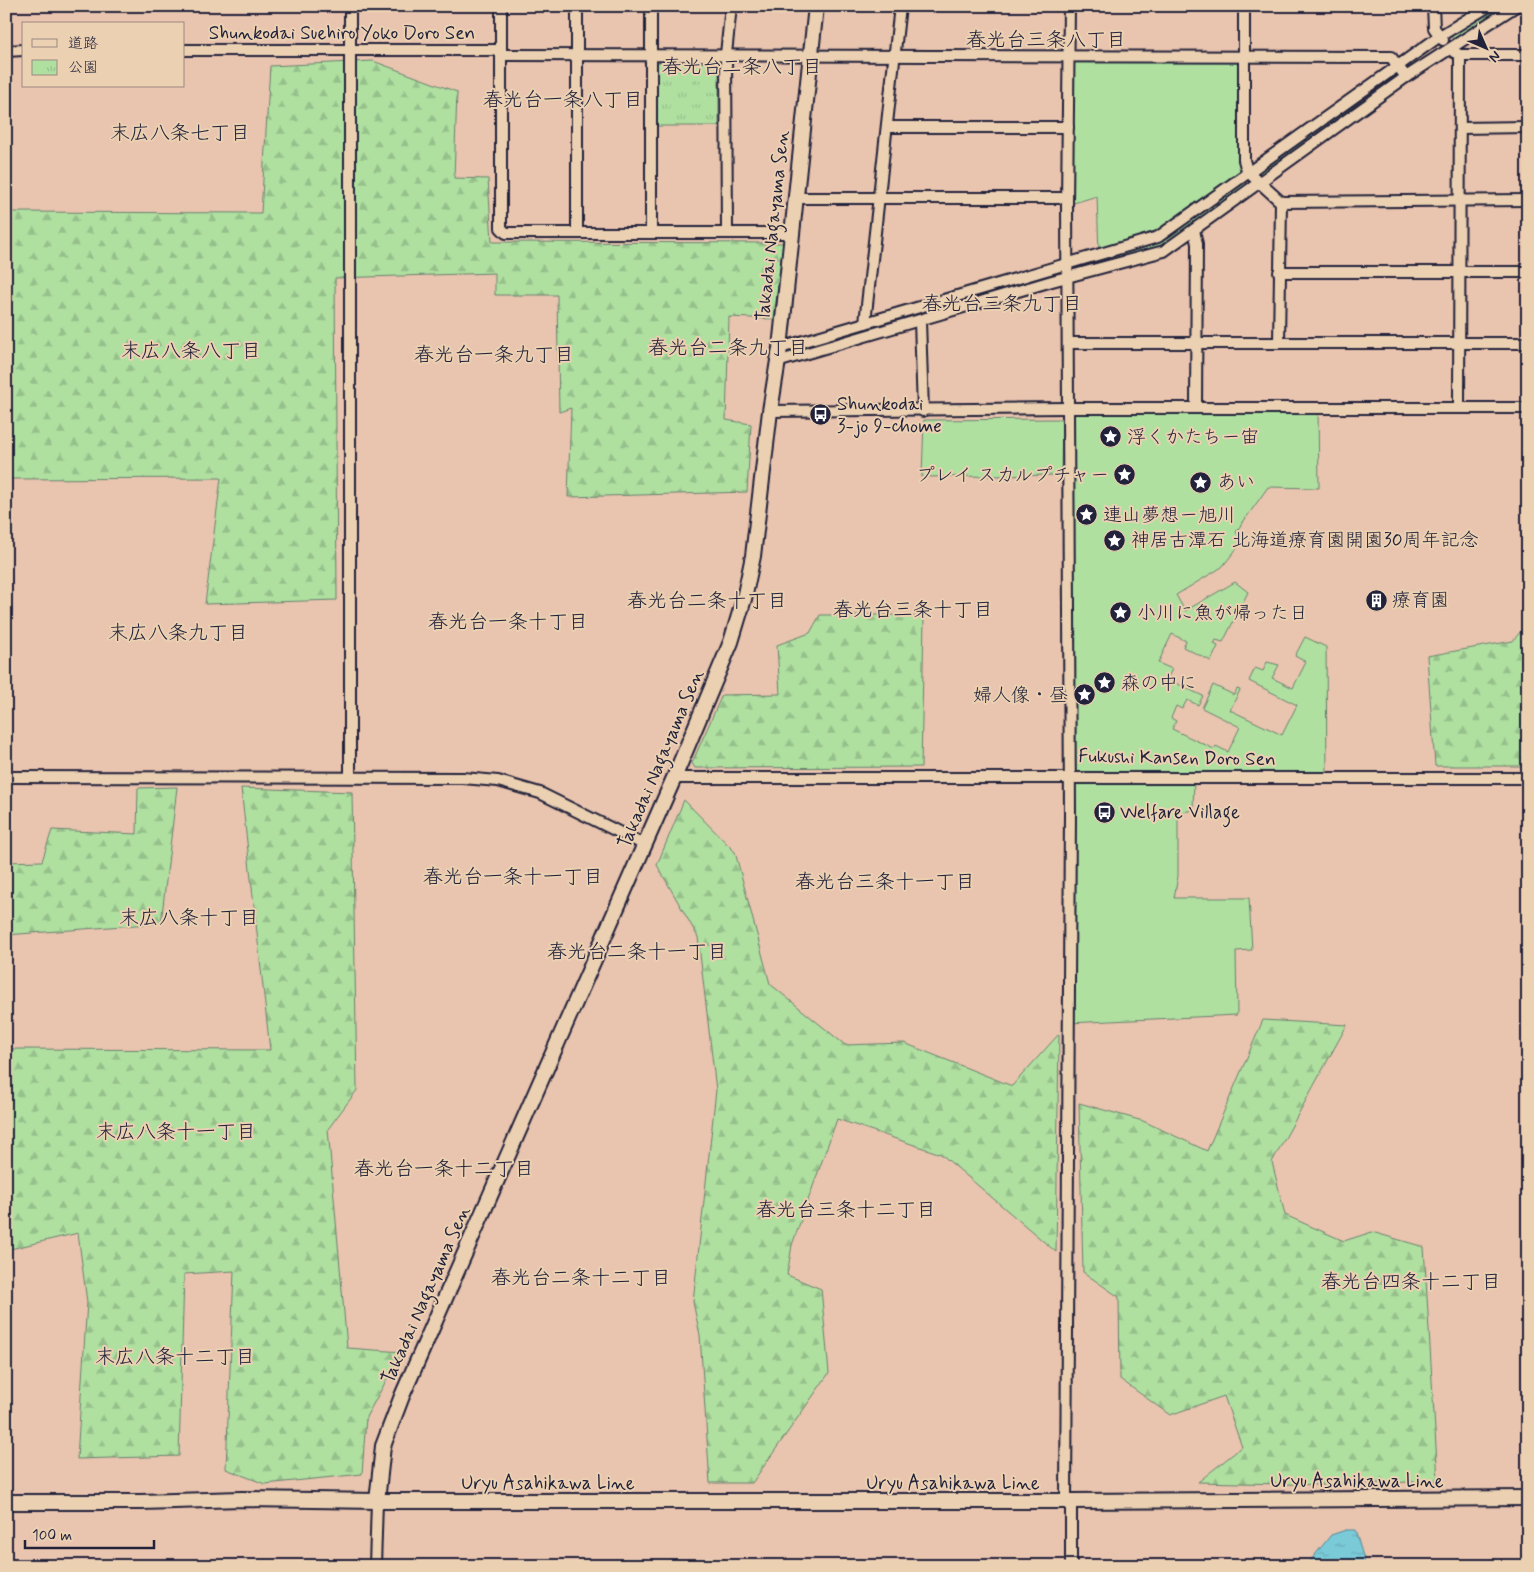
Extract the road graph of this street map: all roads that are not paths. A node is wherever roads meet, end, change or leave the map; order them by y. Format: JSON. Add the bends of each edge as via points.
{"nodes":[{"id":1,"x":350,"y":6,"type":"edge"},
{"id":2,"x":501,"y":6,"type":"edge"},
{"id":3,"x":577,"y":6,"type":"edge"},
{"id":4,"x":651,"y":6,"type":"edge"},
{"id":5,"x":731,"y":6,"type":"edge"},
{"id":6,"x":816,"y":6,"type":"edge"},
{"id":7,"x":900,"y":6,"type":"edge"},
{"id":8,"x":1069,"y":6,"type":"edge"},
{"id":9,"x":1244,"y":6,"type":"edge"},
{"id":10,"x":1434,"y":6,"type":"edge"},
{"id":11,"x":1489,"y":6,"type":"edge"},
{"id":12,"x":1516,"y":6,"type":"edge"},
{"id":13,"x":1440,"y":36,"type":"junction"},
{"id":14,"x":1449,"y":48,"type":"junction"},
{"id":15,"x":6,"y":50,"type":"edge"},
{"id":16,"x":22,"y":50,"type":"edge"},
{"id":17,"x":185,"y":50,"type":"edge"},
{"id":18,"x":350,"y":50,"type":"junction"},
{"id":19,"x":501,"y":53,"type":"junction"},
{"id":20,"x":577,"y":54,"type":"junction"},
{"id":21,"x":651,"y":54,"type":"junction"},
{"id":22,"x":726,"y":54,"type":"junction"},
{"id":23,"x":1069,"y":54,"type":"junction"},
{"id":24,"x":811,"y":55,"type":"junction"},
{"id":25,"x":895,"y":55,"type":"junction"},
{"id":26,"x":1244,"y":55,"type":"junction"},
{"id":27,"x":1460,"y":55,"type":"junction"},
{"id":28,"x":1528,"y":55,"type":"edge"},
{"id":29,"x":1397,"y":66,"type":"junction"},
{"id":30,"x":1406,"y":77,"type":"junction"},
{"id":31,"x":887,"y":127,"type":"junction"},
{"id":32,"x":1068,"y":127,"type":"junction"},
{"id":33,"x":1528,"y":127,"type":"edge"},
{"id":34,"x":1460,"y":128,"type":"junction"},
{"id":35,"x":1247,"y":171,"type":"junction"},
{"id":36,"x":1258,"y":182,"type":"junction"},
{"id":37,"x":795,"y":198,"type":"junction"},
{"id":38,"x":1067,"y":198,"type":"junction"},
{"id":39,"x":879,"y":199,"type":"junction"},
{"id":40,"x":1460,"y":200,"type":"junction"},
{"id":41,"x":1528,"y":200,"type":"edge"},
{"id":42,"x":1281,"y":202,"type":"junction"},
{"id":43,"x":1194,"y":230,"type":"junction"},
{"id":44,"x":727,"y":232,"type":"junction"},
{"id":45,"x":577,"y":233,"type":"junction"},
{"id":46,"x":651,"y":233,"type":"junction"},
{"id":47,"x":791,"y":233,"type":"junction"},
{"id":48,"x":1068,"y":263,"type":"junction"},
{"id":49,"x":1279,"y":272,"type":"junction"},
{"id":50,"x":1459,"y":272,"type":"junction"},
{"id":51,"x":1528,"y":272,"type":"edge"},
{"id":52,"x":1069,"y":277,"type":"junction"},
{"id":53,"x":920,"y":321,"type":"junction"},
{"id":54,"x":865,"y":323,"type":"junction"},
{"id":55,"x":1069,"y":343,"type":"junction"},
{"id":56,"x":1195,"y":343,"type":"junction"},
{"id":57,"x":1279,"y":343,"type":"junction"},
{"id":58,"x":1528,"y":343,"type":"edge"},
{"id":59,"x":1459,"y":344,"type":"junction"},
{"id":60,"x":778,"y":355,"type":"junction"},
{"id":61,"x":1068,"y":408,"type":"junction"},
{"id":62,"x":1196,"y":408,"type":"junction"},
{"id":63,"x":1458,"y":408,"type":"junction"},
{"id":64,"x":1528,"y":408,"type":"edge"},
{"id":65,"x":770,"y":411,"type":"junction"},
{"id":66,"x":923,"y":411,"type":"junction"},
{"id":67,"x":6,"y":777,"type":"edge"},
{"id":68,"x":1070,"y":777,"type":"junction"},
{"id":69,"x":350,"y":778,"type":"junction"},
{"id":70,"x":674,"y":778,"type":"junction"},
{"id":71,"x":1528,"y":778,"type":"edge"},
{"id":72,"x":645,"y":846,"type":"junction"},
{"id":73,"x":1528,"y":1498,"type":"edge"},
{"id":74,"x":1069,"y":1501,"type":"junction"},
{"id":75,"x":6,"y":1502,"type":"edge"},
{"id":76,"x":377,"y":1502,"type":"junction"},
{"id":77,"x":375,"y":1566,"type":"edge"},
{"id":78,"x":1071,"y":1566,"type":"edge"}],
"edges":[{"from":1,"to":18,"type":"street"},
{"from":2,"to":19,"type":"street"},
{"from":3,"to":20,"type":"street"},
{"from":4,"to":21,"type":"street"},
{"from":5,"to":22,"type":"street"},
{"from":6,"to":24,"type":"street","name":"Takadai Nagayama Sen"},
{"from":7,"to":25,"type":"street"},
{"from":8,"to":23,"type":"street","name":"Fukushi Kansen Doro Sen"},
{"from":9,"to":26,"type":"street"},
{"from":10,"to":13,"type":"street","via":[[1434,28]]},
{"from":11,"to":13,"type":"street"},
{"from":12,"to":14,"type":"street"},
{"from":13,"to":14,"type":"street"},
{"from":13,"to":29,"type":"street"},
{"from":14,"to":27,"type":"street"},
{"from":14,"to":30,"type":"street"},
{"from":15,"to":16,"type":"street"},
{"from":17,"to":18,"type":"street","name":"Shunkodai Suehiro Yoko Doro Sen"},
{"from":18,"to":19,"type":"street","name":"Shunkodai Suehiro Yoko Doro Sen"},
{"from":18,"to":69,"type":"street"},
{"from":19,"to":20,"type":"street","name":"Shunkodai Suehiro Yoko Doro Sen"},
{"from":19,"to":45,"type":"street","via":[[501,228],[506,233]]},
{"from":20,"to":21,"type":"street","name":"Shunkodai Suehiro Yoko Doro Sen"},
{"from":20,"to":45,"type":"street"},
{"from":21,"to":22,"type":"street","name":"Shunkodai Suehiro Yoko Doro Sen"},
{"from":21,"to":46,"type":"street"},
{"from":22,"to":24,"type":"street","name":"Shunkodai Suehiro Yoko Doro Sen"},
{"from":22,"to":44,"type":"street"},
{"from":23,"to":25,"type":"street","name":"Shunkodai Suehiro Yoko Doro Sen"},
{"from":23,"to":26,"type":"street","name":"Shunkodai Suehiro Yoko Doro Sen"},
{"from":23,"to":32,"type":"street","name":"Fukushi Kansen Doro Sen"},
{"from":24,"to":25,"type":"street","name":"Shunkodai Suehiro Yoko Doro Sen"},
{"from":24,"to":37,"type":"street","name":"Takadai Nagayama Sen"},
{"from":25,"to":31,"type":"street"},
{"from":26,"to":29,"type":"street","name":"Shunkodai Suehiro Yoko Doro Sen","via":[[1391,57]]},
{"from":26,"to":35,"type":"street","via":[[1244,160]]},
{"from":27,"to":28,"type":"street"},
{"from":27,"to":34,"type":"street"},
{"from":29,"to":30,"type":"street"},
{"from":29,"to":35,"type":"street"},
{"from":30,"to":36,"type":"street"},
{"from":31,"to":32,"type":"street"},
{"from":31,"to":39,"type":"street"},
{"from":32,"to":38,"type":"street","name":"Fukushi Kansen Doro Sen"},
{"from":33,"to":34,"type":"street"},
{"from":34,"to":40,"type":"street"},
{"from":35,"to":36,"type":"street"},
{"from":35,"to":48,"type":"street","via":[[1158,237]]},
{"from":36,"to":42,"type":"street"},
{"from":36,"to":43,"type":"street"},
{"from":37,"to":39,"type":"street"},
{"from":37,"to":47,"type":"street","name":"Takadai Nagayama Sen"},
{"from":38,"to":39,"type":"street"},
{"from":38,"to":48,"type":"street","name":"Fukushi Kansen Doro Sen"},
{"from":39,"to":54,"type":"street"},
{"from":40,"to":41,"type":"street"},
{"from":40,"to":42,"type":"street"},
{"from":40,"to":50,"type":"street"},
{"from":42,"to":49,"type":"street"},
{"from":43,"to":52,"type":"street","via":[[1164,251]]},
{"from":43,"to":56,"type":"street","via":[[1197,244]]},
{"from":44,"to":46,"type":"street"},
{"from":44,"to":47,"type":"street"},
{"from":45,"to":46,"type":"street"},
{"from":47,"to":60,"type":"street","name":"Takadai Nagayama Sen"},
{"from":48,"to":52,"type":"street","name":"Fukushi Kansen Doro Sen"},
{"from":48,"to":54,"type":"street"},
{"from":49,"to":50,"type":"street"},
{"from":49,"to":57,"type":"street"},
{"from":50,"to":51,"type":"street"},
{"from":50,"to":59,"type":"street"},
{"from":52,"to":53,"type":"street"},
{"from":52,"to":55,"type":"street","name":"Fukushi Kansen Doro Sen"},
{"from":53,"to":60,"type":"street"},
{"from":53,"to":66,"type":"street"},
{"from":54,"to":60,"type":"street"},
{"from":55,"to":56,"type":"street"},
{"from":55,"to":61,"type":"street","name":"Fukushi Kansen Doro Sen"},
{"from":56,"to":57,"type":"street"},
{"from":56,"to":62,"type":"street"},
{"from":57,"to":59,"type":"street"},
{"from":58,"to":59,"type":"street"},
{"from":59,"to":63,"type":"street"},
{"from":60,"to":65,"type":"street","name":"Takadai Nagayama Sen"},
{"from":61,"to":62,"type":"street"},
{"from":61,"to":66,"type":"street"},
{"from":61,"to":68,"type":"street","name":"Fukushi Kansen Doro Sen"},
{"from":62,"to":63,"type":"street"},
{"from":63,"to":64,"type":"street"},
{"from":65,"to":66,"type":"street"},
{"from":65,"to":70,"type":"street","name":"Takadai Nagayama Sen","via":[[753,556],[744,599],[730,642]]},
{"from":67,"to":69,"type":"street"},
{"from":68,"to":70,"type":"street"},
{"from":68,"to":71,"type":"street","name":"Fukushi Kansen Doro Sen"},
{"from":68,"to":74,"type":"street"},
{"from":69,"to":72,"type":"street","via":[[498,781],[540,793]]},
{"from":70,"to":72,"type":"street","name":"Takadai Nagayama Sen"},
{"from":72,"to":76,"type":"street","name":"Takadai Nagayama Sen","via":[[402,1396],[384,1446]]},
{"from":73,"to":74,"type":"street","name":"Uryu Asahikawa Line"},
{"from":74,"to":76,"type":"street","name":"Uryu Asahikawa Line"},
{"from":74,"to":78,"type":"street"},
{"from":75,"to":76,"type":"street","via":[[242,1499]]},
{"from":76,"to":77,"type":"street"}]}
